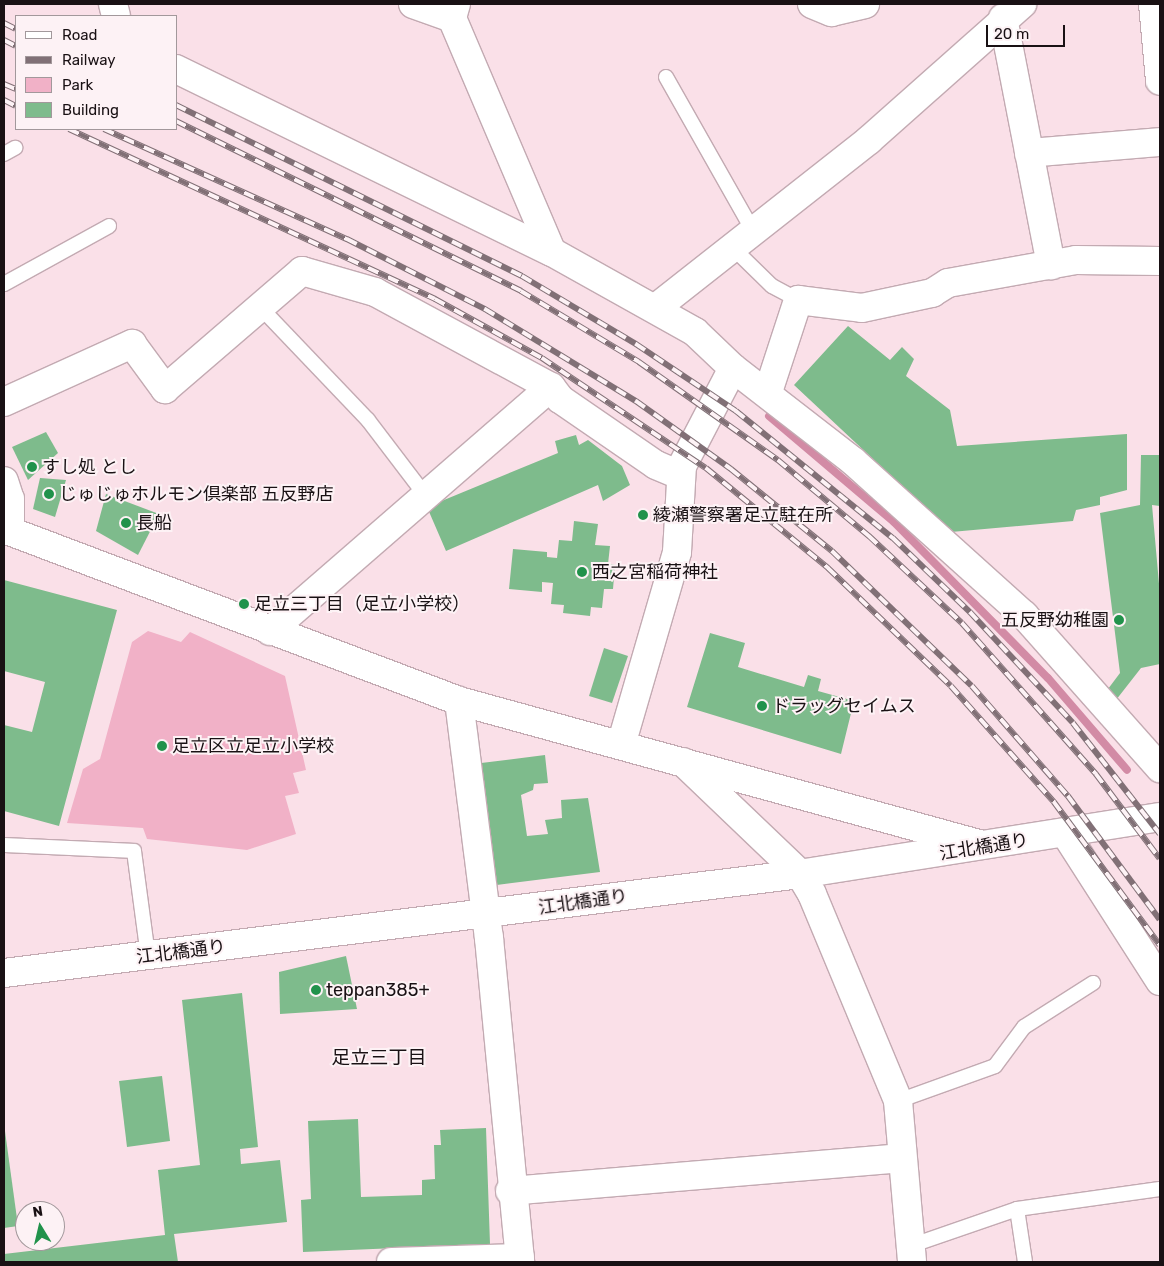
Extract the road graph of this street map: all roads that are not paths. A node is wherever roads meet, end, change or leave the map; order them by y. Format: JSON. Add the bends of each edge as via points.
{"nodes":[{"id":1,"x":413,"y":4,"type":"edge"},
{"id":2,"x":812,"y":4,"type":"edge"},
{"id":3,"x":865,"y":4,"type":"edge"},
{"id":4,"x":1153,"y":4,"type":"edge"},
{"id":5,"x":1012,"y":9,"type":"edge"},
{"id":6,"x":454,"y":11,"type":"edge"},
{"id":7,"x":178,"y":70,"type":"edge"},
{"id":8,"x":666,"y":77,"type":"dead end"},
{"id":9,"x":1160,"y":81,"type":"edge"},
{"id":10,"x":1160,"y":142,"type":"edge"},
{"id":11,"x":1029,"y":153,"type":"junction"},
{"id":12,"x":109,"y":226,"type":"dead end"},
{"id":13,"x":752,"y":229,"type":"junction"},
{"id":14,"x":733,"y":248,"type":"junction"},
{"id":15,"x":552,"y":252,"type":"junction"},
{"id":16,"x":1160,"y":261,"type":"edge"},
{"id":17,"x":1051,"y":265,"type":"junction"},
{"id":18,"x":4,"y":284,"type":"edge"},
{"id":19,"x":798,"y":300,"type":"junction"},
{"id":20,"x":260,"y":307,"type":"junction"},
{"id":21,"x":657,"y":307,"type":"junction"},
{"id":22,"x":733,"y":368,"type":"junction"},
{"id":23,"x":551,"y":387,"type":"junction"},
{"id":24,"x":768,"y":392,"type":"junction"},
{"id":25,"x":4,"y":402,"type":"edge"},
{"id":26,"x":680,"y":475,"type":"junction"},
{"id":27,"x":4,"y":481,"type":"edge"},
{"id":28,"x":426,"y":496,"type":"junction"},
{"id":29,"x":7,"y":530,"type":"edge"},
{"id":30,"x":270,"y":631,"type":"junction"},
{"id":31,"x":459,"y":701,"type":"junction"},
{"id":32,"x":621,"y":745,"type":"junction"},
{"id":33,"x":683,"y":762,"type":"junction"},
{"id":34,"x":1160,"y":768,"type":"edge"},
{"id":35,"x":1160,"y":817,"type":"edge"},
{"id":36,"x":1065,"y":834,"type":"junction"},
{"id":37,"x":4,"y":845,"type":"edge"},
{"id":38,"x":990,"y":847,"type":"junction"},
{"id":39,"x":800,"y":874,"type":"junction"},
{"id":40,"x":487,"y":915,"type":"junction"},
{"id":41,"x":148,"y":956,"type":"junction"},
{"id":42,"x":4,"y":973,"type":"edge"},
{"id":43,"x":1160,"y":981,"type":"edge"},
{"id":44,"x":1094,"y":983,"type":"dead end"},
{"id":45,"x":898,"y":1101,"type":"junction"},
{"id":46,"x":901,"y":1158,"type":"junction"},
{"id":47,"x":1160,"y":1188,"type":"edge"},
{"id":48,"x":510,"y":1191,"type":"junction"},
{"id":49,"x":1017,"y":1209,"type":"junction"},
{"id":50,"x":911,"y":1254,"type":"edge"},
{"id":51,"x":520,"y":1260,"type":"edge"},
{"id":52,"x":391,"y":1262,"type":"edge"},
{"id":53,"x":1025,"y":1262,"type":"edge"}],
"edges":[{"from":1,"to":6,"type":"street"},
{"from":2,"to":3,"type":"street","via":[[831,12]]},
{"from":4,"to":9,"type":"street"},
{"from":5,"to":11,"type":"street"},
{"from":5,"to":13,"type":"street","via":[[869,140]]},
{"from":6,"to":15,"type":"street"},
{"from":7,"to":15,"type":"street"},
{"from":8,"to":13,"type":"lane"},
{"from":10,"to":11,"type":"street"},
{"from":11,"to":17,"type":"street"},
{"from":12,"to":18,"type":"lane"},
{"from":13,"to":14,"type":"street"},
{"from":14,"to":19,"type":"lane","via":[[772,286]]},
{"from":14,"to":21,"type":"street"},
{"from":15,"to":21,"type":"street"},
{"from":16,"to":17,"type":"street","via":[[1076,260]]},
{"from":17,"to":19,"type":"street","via":[[948,283],[932,293],[870,307]]},
{"from":19,"to":24,"type":"street"},
{"from":20,"to":23,"type":"street","via":[[302,271],[374,292]]},
{"from":20,"to":25,"type":"street","via":[[165,389],[132,344]]},
{"from":20,"to":28,"type":"lane","via":[[368,420]]},
{"from":21,"to":22,"type":"street","via":[[695,332]]},
{"from":22,"to":24,"type":"street"},
{"from":22,"to":26,"type":"street"},
{"from":23,"to":26,"type":"street","via":[[584,416]]},
{"from":23,"to":28,"type":"street"},
{"from":24,"to":34,"type":"street","via":[[1024,615]]},
{"from":26,"to":32,"type":"street","via":[[677,552]]},
{"from":27,"to":29,"type":"street","via":[[10,500]]},
{"from":28,"to":30,"type":"street"},
{"from":29,"to":30,"type":"street","via":[[131,573]]},
{"from":30,"to":31,"type":"street"},
{"from":31,"to":32,"type":"street"},
{"from":31,"to":40,"type":"street"},
{"from":32,"to":33,"type":"street"},
{"from":33,"to":38,"type":"street"},
{"from":33,"to":39,"type":"street"},
{"from":35,"to":36,"type":"street","name":"江北橋通り"},
{"from":36,"to":38,"type":"street","name":"江北橋通り"},
{"from":36,"to":43,"type":"street"},
{"from":37,"to":41,"type":"lane","via":[[134,851]]},
{"from":38,"to":39,"type":"street","name":"江北橋通り"},
{"from":39,"to":40,"type":"street","name":"江北橋通り"},
{"from":39,"to":45,"type":"street","via":[[822,916]]},
{"from":40,"to":41,"type":"street","name":"江北橋通り"},
{"from":40,"to":48,"type":"street"},
{"from":41,"to":42,"type":"street","name":"江北橋通り"},
{"from":44,"to":45,"type":"lane","via":[[1024,1028],[995,1066]]},
{"from":45,"to":46,"type":"street"},
{"from":46,"to":48,"type":"street"},
{"from":46,"to":50,"type":"street"},
{"from":47,"to":49,"type":"lane"},
{"from":48,"to":51,"type":"street"},
{"from":49,"to":50,"type":"lane"},
{"from":49,"to":53,"type":"lane"},
{"from":51,"to":52,"type":"street"}]}
